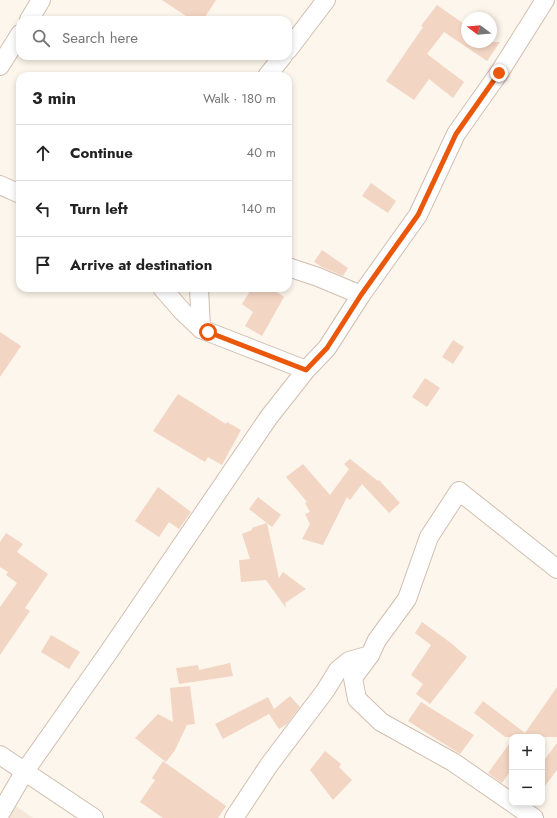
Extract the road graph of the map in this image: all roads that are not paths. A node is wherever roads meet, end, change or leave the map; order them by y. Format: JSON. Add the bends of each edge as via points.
{"nodes":[{"id":1,"x":41,"y":0,"type":"edge"},
{"id":2,"x":326,"y":0,"type":"edge"},
{"id":3,"x":545,"y":0,"type":"edge"},
{"id":4,"x":31,"y":16,"type":"edge"},
{"id":5,"x":16,"y":40,"type":"edge"},
{"id":6,"x":292,"y":45,"type":"edge"},
{"id":7,"x":280,"y":60,"type":"edge"},
{"id":8,"x":0,"y":66,"type":"edge"},
{"id":9,"x":270,"y":72,"type":"edge"},
{"id":10,"x":0,"y":185,"type":"edge"},
{"id":11,"x":16,"y":192,"type":"edge"},
{"id":12,"x":292,"y":269,"type":"edge"},
{"id":13,"x":166,"y":292,"type":"edge"},
{"id":14,"x":199,"y":292,"type":"edge"},
{"id":15,"x":361,"y":295,"type":"junction"},
{"id":16,"x":201,"y":329,"type":"junction"},
{"id":17,"x":306,"y":370,"type":"junction"},
{"id":18,"x":557,"y":569,"type":"edge"},
{"id":19,"x":370,"y":655,"type":"junction"},
{"id":20,"x":0,"y":755,"type":"edge"},
{"id":21,"x":25,"y":771,"type":"junction"},
{"id":22,"x":0,"y":814,"type":"edge"},
{"id":23,"x":94,"y":818,"type":"edge"},
{"id":24,"x":234,"y":818,"type":"edge"},
{"id":25,"x":534,"y":818,"type":"edge"}],
"edges":[{"from":1,"to":4,"type":"street"},
{"from":2,"to":6,"type":"street"},
{"from":3,"to":15,"type":"street","via":[[499,73],[456,134],[418,215]]},
{"from":5,"to":8,"type":"street"},
{"from":7,"to":9,"type":"street"},
{"from":10,"to":11,"type":"street"},
{"from":12,"to":15,"type":"street"},
{"from":13,"to":16,"type":"street"},
{"from":14,"to":16,"type":"street"},
{"from":15,"to":17,"type":"street","via":[[327,348]]},
{"from":16,"to":17,"type":"street"},
{"from":17,"to":21,"type":"street","via":[[268,417],[108,654]]},
{"from":18,"to":19,"type":"street","via":[[458,491],[429,537],[407,599]]},
{"from":19,"to":24,"type":"street","via":[[349,661],[338,670]]},
{"from":19,"to":25,"type":"street","via":[[353,678],[356,699],[381,722],[453,762]]},
{"from":20,"to":21,"type":"street"},
{"from":21,"to":22,"type":"street"},
{"from":21,"to":23,"type":"street"}]}
